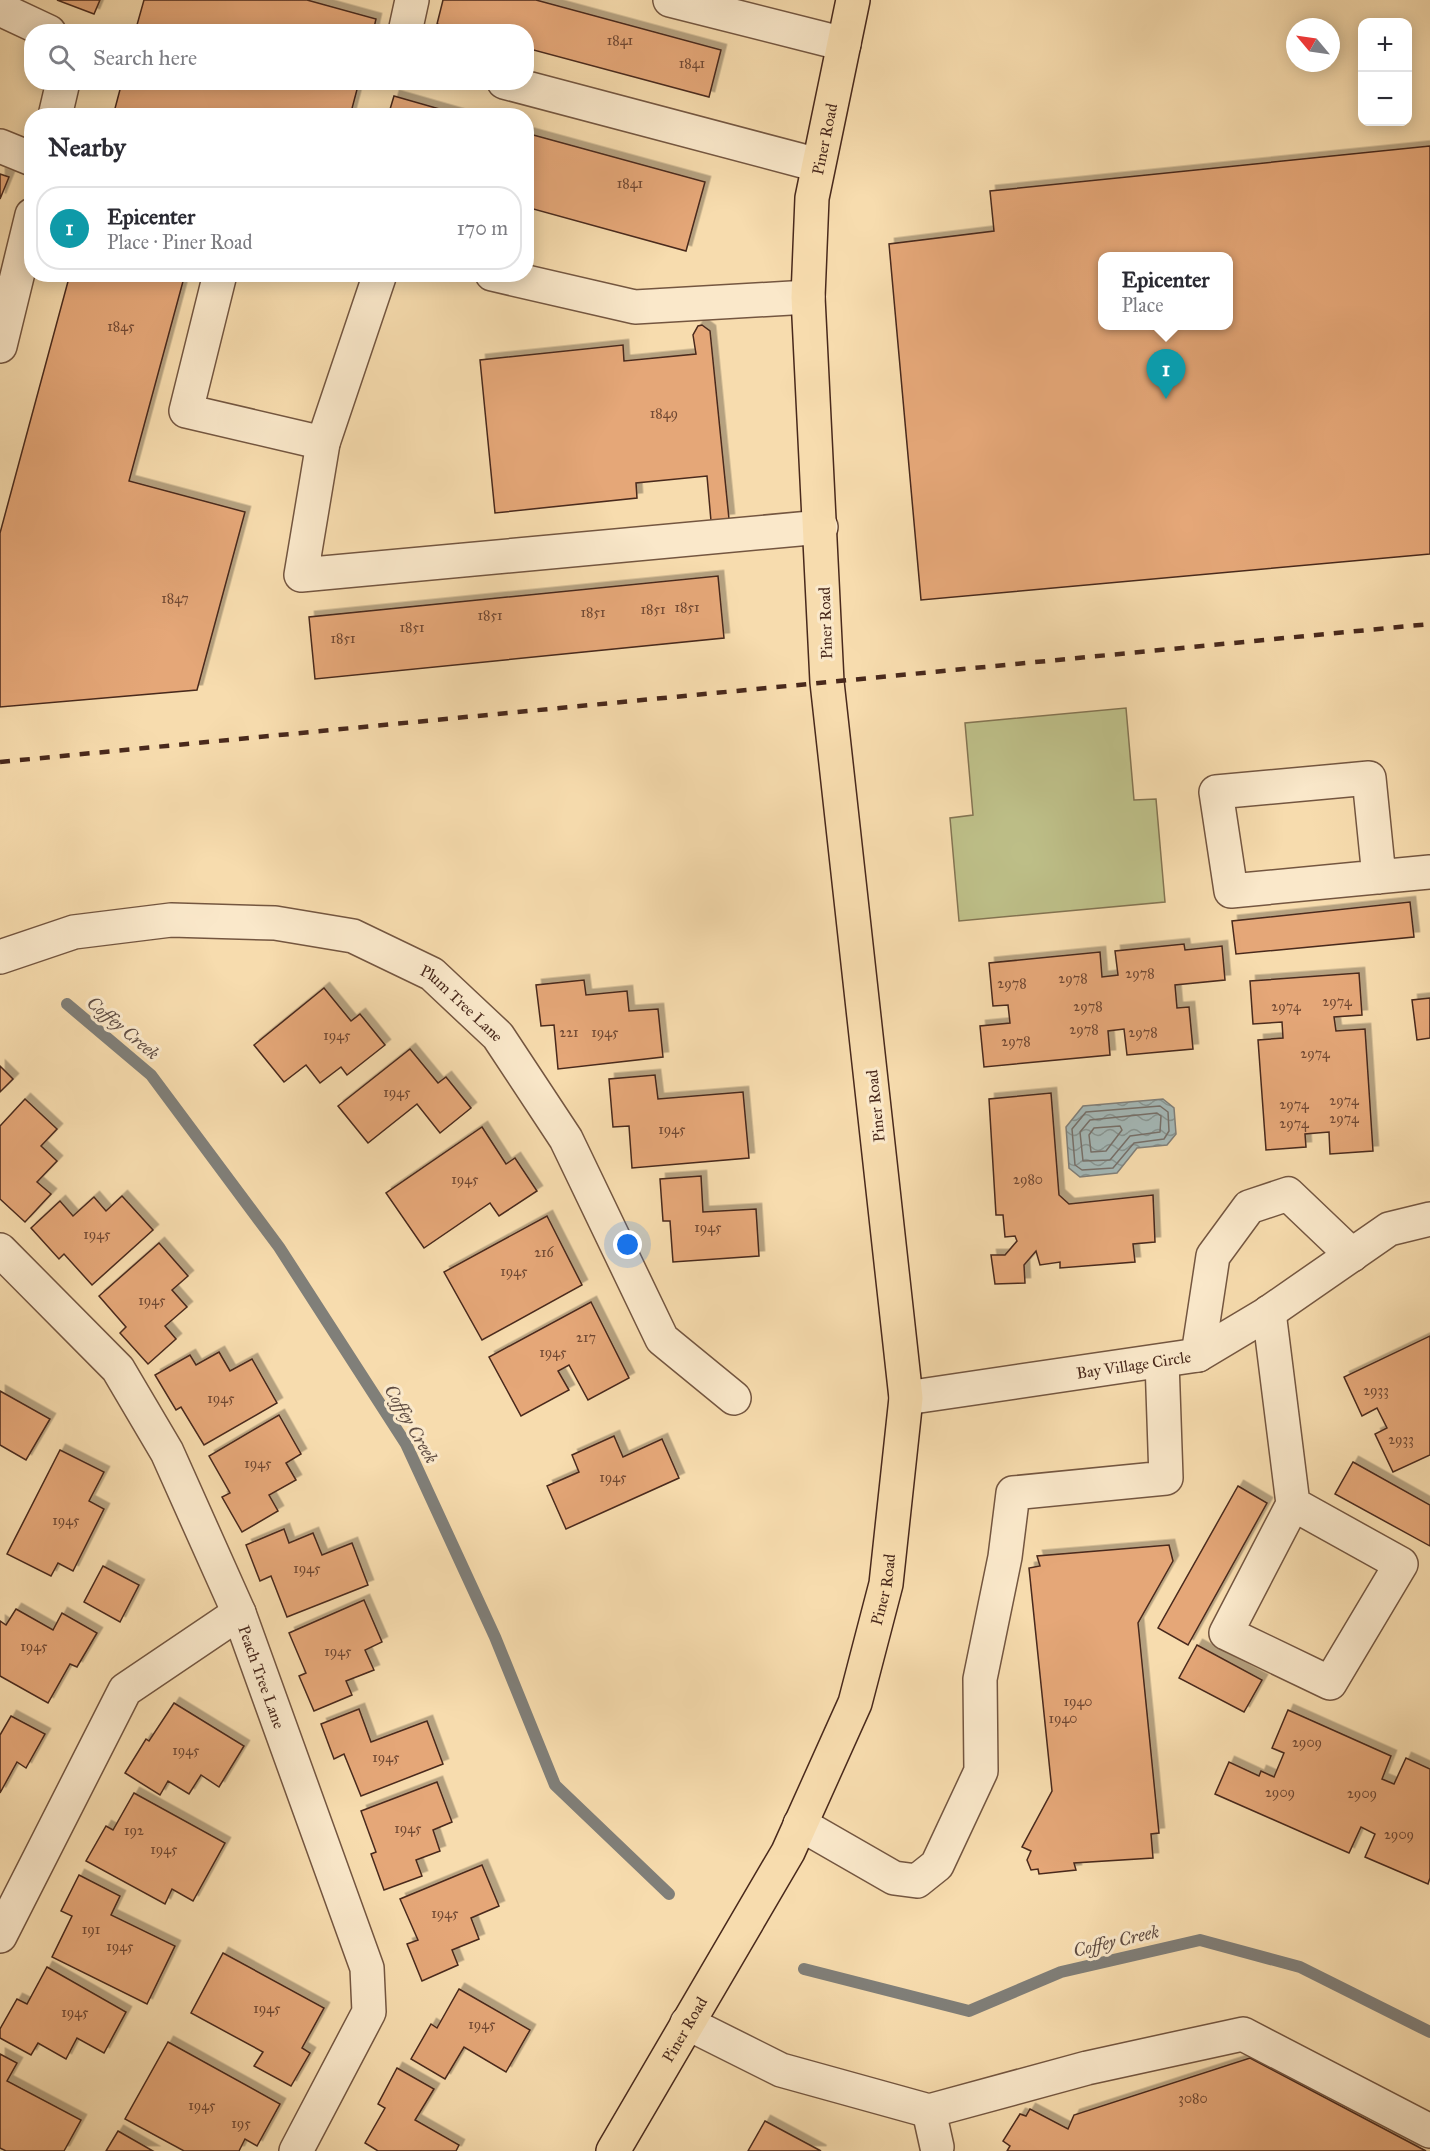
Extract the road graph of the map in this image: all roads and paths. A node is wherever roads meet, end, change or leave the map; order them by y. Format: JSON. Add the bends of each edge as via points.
{"nodes":[{"id":1,"x":412,"y":0,"type":"edge"},
{"id":2,"x":670,"y":0,"type":"edge"},
{"id":3,"x":853,"y":0,"type":"edge"},
{"id":4,"x":0,"y":9,"type":"edge"},
{"id":5,"x":32,"y":24,"type":"edge"},
{"id":6,"x":407,"y":24,"type":"edge"},
{"id":7,"x":843,"y":44,"type":"junction"},
{"id":8,"x":61,"y":90,"type":"edge"},
{"id":9,"x":534,"y":90,"type":"edge"},
{"id":10,"x":57,"y":108,"type":"edge"},
{"id":11,"x":0,"y":146,"type":"edge"},
{"id":12,"x":24,"y":156,"type":"edge"},
{"id":13,"x":818,"y":165,"type":"junction"},
{"id":14,"x":24,"y":248,"type":"edge"},
{"id":15,"x":218,"y":282,"type":"edge"},
{"id":16,"x":377,"y":282,"type":"edge"},
{"id":17,"x":527,"y":282,"type":"edge"},
{"id":18,"x":808,"y":297,"type":"junction"},
{"id":19,"x":0,"y":346,"type":"edge"},
{"id":20,"x":323,"y":442,"type":"junction"},
{"id":21,"x":821,"y":527,"type":"junction"},
{"id":22,"x":1430,"y":872,"type":"edge"},
{"id":23,"x":1379,"y":877,"type":"junction"},
{"id":24,"x":0,"y":957,"type":"edge"},
{"id":25,"x":1430,"y":1219,"type":"edge"},
{"id":26,"x":0,"y":1250,"type":"edge"},
{"id":27,"x":1352,"y":1255,"type":"junction"},
{"id":28,"x":1269,"y":1312,"type":"junction"},
{"id":29,"x":1198,"y":1355,"type":"junction"},
{"id":30,"x":1162,"y":1360,"type":"junction"},
{"id":31,"x":734,"y":1398,"type":"dead end"},
{"id":32,"x":906,"y":1398,"type":"junction"},
{"id":33,"x":1293,"y":1504,"type":"junction"},
{"id":34,"x":239,"y":1613,"type":"junction"},
{"id":35,"x":800,"y":1824,"type":"junction"},
{"id":36,"x":0,"y":1936,"type":"edge"},
{"id":37,"x":687,"y":2023,"type":"junction"},
{"id":38,"x":929,"y":2111,"type":"junction"},
{"id":39,"x":1430,"y":2132,"type":"edge"},
{"id":40,"x":938,"y":2150,"type":"edge"},
{"id":41,"x":296,"y":2151,"type":"edge"},
{"id":42,"x":613,"y":2151,"type":"edge"}],
"edges":[{"from":1,"to":6,"type":"street"},
{"from":2,"to":7,"type":"street"},
{"from":3,"to":7,"type":"main road","name":"Piner Road"},
{"from":4,"to":5,"type":"street"},
{"from":7,"to":13,"type":"main road","name":"Piner Road"},
{"from":8,"to":10,"type":"street"},
{"from":9,"to":13,"type":"street"},
{"from":11,"to":12,"type":"street"},
{"from":13,"to":18,"type":"main road","name":"Piner Road","via":[[812,198]]},
{"from":14,"to":19,"type":"street"},
{"from":15,"to":20,"type":"street","via":[[186,411]]},
{"from":16,"to":20,"type":"street"},
{"from":17,"to":18,"type":"street","via":[[635,307]]},
{"from":18,"to":21,"type":"main road","name":"Piner Road"},
{"from":20,"to":21,"type":"street","via":[[301,576]]},
{"from":21,"to":32,"type":"main road","name":"Piner Road","via":[[828,682]]},
{"from":22,"to":23,"type":"street"},
{"from":23,"to":23,"type":"street","via":[[1231,891],[1216,792],[1369,778]]},
{"from":24,"to":31,"type":"street","name":"Plum Tree Lane","via":[[74,932],[171,920],[275,923],[353,936],[432,974],[498,1036],[566,1139],[662,1339]]},
{"from":25,"to":27,"type":"street","name":"Bay Village Circle","via":[[1389,1229]]},
{"from":26,"to":34,"type":"street","name":"Peach Tree Lane","via":[[118,1369],[167,1452]]},
{"from":27,"to":28,"type":"street","name":"Bay Village Circle"},
{"from":27,"to":29,"type":"street","via":[[1288,1194],[1249,1207],[1213,1256]]},
{"from":28,"to":29,"type":"street","name":"Bay Village Circle"},
{"from":28,"to":33,"type":"street"},
{"from":29,"to":30,"type":"street","name":"Bay Village Circle"},
{"from":30,"to":32,"type":"street","name":"Bay Village Circle"},
{"from":30,"to":35,"type":"street","via":[[1166,1478],[1013,1493],[1005,1557],[980,1679],[981,1771],[938,1865],[917,1881],[894,1878]]},
{"from":32,"to":35,"type":"main road","name":"Piner Road","via":[[886,1584],[855,1703]]},
{"from":33,"to":33,"type":"street","via":[[1226,1632],[1330,1683],[1401,1564]]},
{"from":34,"to":36,"type":"street","via":[[125,1690]]},
{"from":34,"to":41,"type":"street","name":"Peach Tree Lane","via":[[367,1968],[369,2012]]},
{"from":35,"to":37,"type":"main road","name":"Piner Road"},
{"from":37,"to":38,"type":"street","via":[[781,2070]]},
{"from":37,"to":42,"type":"main road","name":"Piner Road"},
{"from":38,"to":39,"type":"street","via":[[1087,2068],[1243,2034]]},
{"from":38,"to":40,"type":"street"}]}
